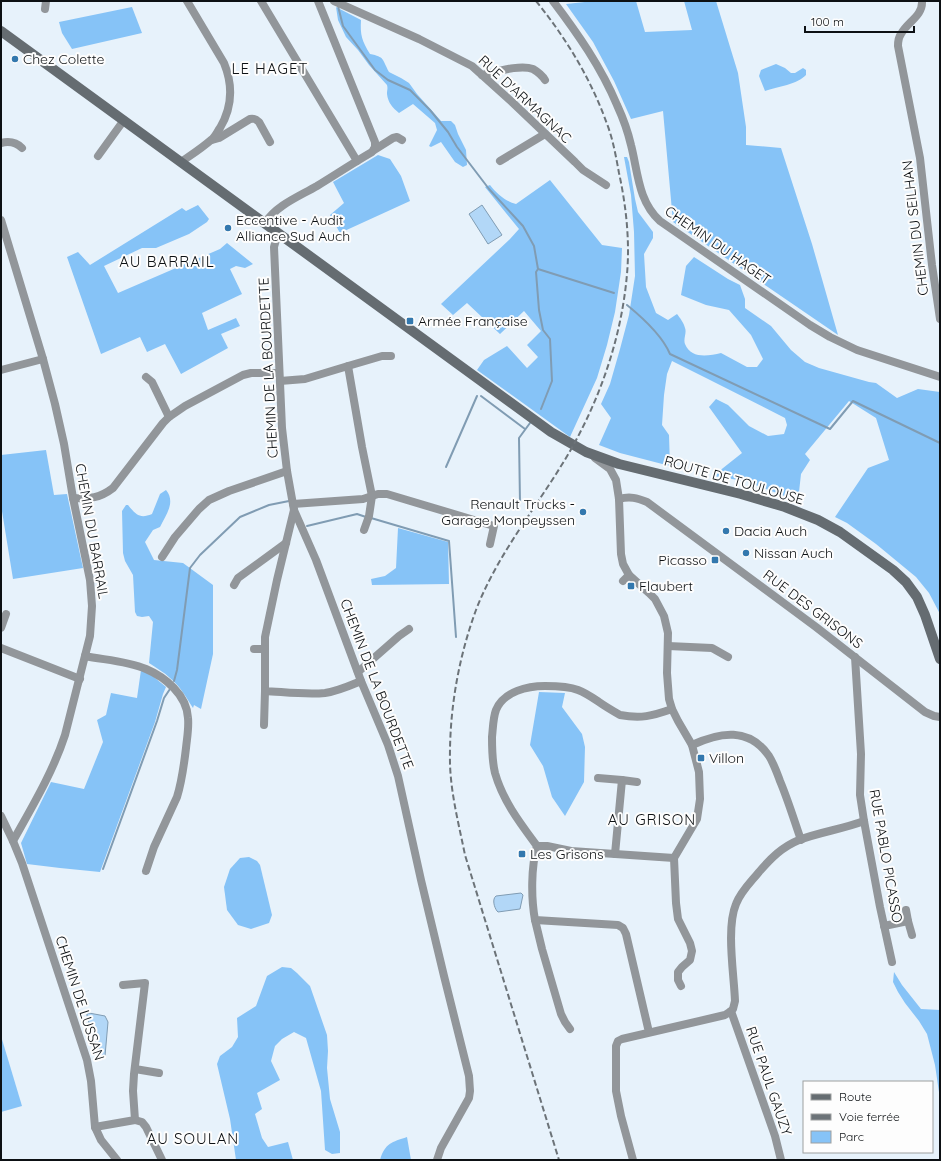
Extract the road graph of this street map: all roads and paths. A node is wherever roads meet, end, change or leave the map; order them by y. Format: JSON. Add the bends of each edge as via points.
{"nodes":[{"id":1,"x":187,"y":1,"type":"edge"},
{"id":2,"x":261,"y":1,"type":"edge"},
{"id":3,"x":318,"y":1,"type":"edge"},
{"id":4,"x":334,"y":1,"type":"edge"},
{"id":5,"x":553,"y":1,"type":"edge"},
{"id":6,"x":922,"y":1,"type":"edge"},
{"id":7,"x":1,"y":31,"type":"edge"},
{"id":8,"x":482,"y":75,"type":"junction"},
{"id":9,"x":545,"y":80,"type":"dead end"},
{"id":10,"x":124,"y":120,"type":"junction"},
{"id":11,"x":545,"y":134,"type":"junction"},
{"id":12,"x":212,"y":140,"type":"junction"},
{"id":13,"x":402,"y":140,"type":"dead end"},
{"id":14,"x":270,"y":142,"type":"dead end"},
{"id":15,"x":1,"y":143,"type":"edge"},
{"id":16,"x":22,"y":148,"type":"dead end"},
{"id":17,"x":374,"y":150,"type":"junction"},
{"id":18,"x":98,"y":156,"type":"dead end"},
{"id":19,"x":357,"y":161,"type":"junction"},
{"id":20,"x":500,"y":161,"type":"dead end"},
{"id":21,"x":181,"y":162,"type":"junction"},
{"id":22,"x":606,"y":185,"type":"dead end"},
{"id":23,"x":1,"y":220,"type":"edge"},
{"id":24,"x":265,"y":223,"type":"junction"},
{"id":25,"x":280,"y":234,"type":"junction"},
{"id":26,"x":940,"y":319,"type":"edge"},
{"id":27,"x":391,"y":356,"type":"dead end"},
{"id":28,"x":43,"y":359,"type":"junction"},
{"id":29,"x":348,"y":366,"type":"junction"},
{"id":30,"x":1,"y":370,"type":"edge"},
{"id":31,"x":146,"y":377,"type":"dead end"},
{"id":32,"x":280,"y":377,"type":"junction"},
{"id":33,"x":940,"y":377,"type":"edge"},
{"id":34,"x":169,"y":417,"type":"junction"},
{"id":35,"x":586,"y":452,"type":"junction"},
{"id":36,"x":287,"y":471,"type":"junction"},
{"id":37,"x":372,"y":496,"type":"junction"},
{"id":38,"x":73,"y":498,"type":"junction"},
{"id":39,"x":619,"y":499,"type":"junction"},
{"id":40,"x":294,"y":507,"type":"junction"},
{"id":41,"x":364,"y":530,"type":"dead end"},
{"id":42,"x":286,"y":543,"type":"junction"},
{"id":43,"x":490,"y":544,"type":"dead end"},
{"id":44,"x":162,"y":557,"type":"dead end"},
{"id":45,"x":234,"y":585,"type":"dead end"},
{"id":46,"x":6,"y":614,"type":"dead end"},
{"id":47,"x":1,"y":628,"type":"edge"},
{"id":48,"x":409,"y":629,"type":"dead end"},
{"id":49,"x":668,"y":646,"type":"junction"},
{"id":50,"x":1,"y":648,"type":"edge"},
{"id":51,"x":254,"y":648,"type":"dead end"},
{"id":52,"x":265,"y":649,"type":"junction"},
{"id":53,"x":85,"y":656,"type":"junction"},
{"id":54,"x":728,"y":657,"type":"dead end"},
{"id":55,"x":855,"y":657,"type":"junction"},
{"id":56,"x":940,"y":659,"type":"edge"},
{"id":57,"x":358,"y":672,"type":"junction"},
{"id":58,"x":80,"y":679,"type":"junction"},
{"id":59,"x":361,"y":681,"type":"junction"},
{"id":60,"x":265,"y":691,"type":"junction"},
{"id":61,"x":672,"y":709,"type":"junction"},
{"id":62,"x":940,"y":717,"type":"edge"},
{"id":63,"x":264,"y":725,"type":"dead end"},
{"id":64,"x":692,"y":745,"type":"junction"},
{"id":65,"x":598,"y":778,"type":"dead end"},
{"id":66,"x":622,"y":780,"type":"junction"},
{"id":67,"x":636,"y":782,"type":"dead end"},
{"id":68,"x":1,"y":816,"type":"edge"},
{"id":69,"x":864,"y":821,"type":"junction"},
{"id":70,"x":801,"y":840,"type":"junction"},
{"id":71,"x":14,"y":841,"type":"junction"},
{"id":72,"x":537,"y":846,"type":"junction"},
{"id":73,"x":615,"y":854,"type":"junction"},
{"id":74,"x":674,"y":858,"type":"junction"},
{"id":75,"x":146,"y":871,"type":"dead end"},
{"id":76,"x":906,"y":910,"type":"dead end"},
{"id":77,"x":535,"y":920,"type":"junction"},
{"id":78,"x":908,"y":921,"type":"junction"},
{"id":79,"x":884,"y":926,"type":"junction"},
{"id":80,"x":912,"y":935,"type":"dead end"},
{"id":81,"x":892,"y":962,"type":"dead end"},
{"id":82,"x":123,"y":985,"type":"dead end"},
{"id":83,"x":681,"y":986,"type":"dead end"},
{"id":84,"x":731,"y":1011,"type":"junction"},
{"id":85,"x":648,"y":1028,"type":"dead end"},
{"id":86,"x":570,"y":1029,"type":"dead end"},
{"id":87,"x":135,"y":1069,"type":"junction"},
{"id":88,"x":158,"y":1073,"type":"dead end"},
{"id":89,"x":135,"y":1120,"type":"junction"},
{"id":90,"x":95,"y":1127,"type":"junction"},
{"id":91,"x":117,"y":1160,"type":"edge"},
{"id":92,"x":162,"y":1160,"type":"edge"},
{"id":93,"x":437,"y":1160,"type":"edge"},
{"id":94,"x":633,"y":1160,"type":"edge"},
{"id":95,"x":781,"y":1160,"type":"edge"}],
"edges":[{"from":1,"to":12,"type":"street","via":[[224,62],[230,83],[228,111]]},
{"from":2,"to":19,"type":"street"},
{"from":3,"to":17,"type":"street","via":[[375,142]]},
{"from":4,"to":8,"type":"street","name":"RUE D'ARMAGNAC","via":[[456,57]]},
{"from":5,"to":33,"type":"street","name":"CHEMIN DU HAGET","via":[[574,28],[604,77],[631,144],[646,205],[654,216],[830,337],[857,350]]},
{"from":6,"to":26,"type":"street","name":"CHEMIN DU SEILHAN","via":[[918,15],[901,32],[898,46],[920,158]]},
{"from":7,"to":10,"type":"main road","name":"ROUTE DE TOULOUSE"},
{"from":8,"to":9,"type":"street","via":[[520,67],[538,72]]},
{"from":8,"to":11,"type":"street","name":"RUE D'ARMAGNAC"},
{"from":10,"to":18,"type":"street"},
{"from":10,"to":21,"type":"main road","name":"ROUTE DE TOULOUSE"},
{"from":11,"to":20,"type":"street"},
{"from":11,"to":22,"type":"street","name":"RUE D'ARMAGNAC","via":[[583,170]]},
{"from":12,"to":14,"type":"street","via":[[250,119],[256,119]]},
{"from":12,"to":21,"type":"street"},
{"from":13,"to":17,"type":"street","via":[[393,138]]},
{"from":15,"to":16,"type":"street","via":[[13,142]]},
{"from":17,"to":19,"type":"street"},
{"from":19,"to":24,"type":"street","via":[[283,204]]},
{"from":21,"to":24,"type":"main road","name":"ROUTE DE TOULOUSE"},
{"from":23,"to":28,"type":"street","name":"CHEMIN DU BARRAIL"},
{"from":24,"to":25,"type":"main road","name":"ROUTE DE TOULOUSE"},
{"from":25,"to":32,"type":"street","name":"CHEMIN DE LA BOURDETTE","via":[[274,248]]},
{"from":25,"to":35,"type":"main road","name":"ROUTE DE TOULOUSE","via":[[551,432]]},
{"from":27,"to":29,"type":"street","via":[[382,356]]},
{"from":28,"to":30,"type":"street"},
{"from":28,"to":38,"type":"street","name":"CHEMIN DU BARRAIL","via":[[61,431]]},
{"from":29,"to":32,"type":"street","via":[[305,379]]},
{"from":29,"to":37,"type":"street"},
{"from":31,"to":34,"type":"street","via":[[152,382]]},
{"from":32,"to":34,"type":"street","via":[[251,374],[240,376]]},
{"from":32,"to":36,"type":"street","name":"CHEMIN DE LA BOURDETTE"},
{"from":34,"to":38,"type":"street","via":[[113,488],[95,498]]},
{"from":35,"to":39,"type":"street","via":[[610,469],[616,480]]},
{"from":35,"to":56,"type":"main road","name":"ROUTE DE TOULOUSE","via":[[618,464],[791,509],[840,532],[906,582],[917,597],[925,615]]},
{"from":36,"to":40,"type":"street","name":"CHEMIN DE LA BOURDETTE"},
{"from":36,"to":44,"type":"street","via":[[209,500],[175,537]]},
{"from":37,"to":40,"type":"street"},
{"from":37,"to":41,"type":"street"},
{"from":37,"to":43,"type":"street","via":[[391,495],[494,526]]},
{"from":38,"to":53,"type":"street","name":"CHEMIN DU BARRAIL","via":[[92,594],[91,622]]},
{"from":39,"to":49,"type":"street","via":[[621,554],[626,578],[649,593],[659,605],[666,621]]},
{"from":39,"to":55,"type":"street","name":"RUE DES GRISONS","via":[[629,497],[647,502]]},
{"from":40,"to":42,"type":"street"},
{"from":40,"to":57,"type":"street","name":"CHEMIN DE LA BOURDETTE"},
{"from":42,"to":45,"type":"street","via":[[238,578]]},
{"from":42,"to":52,"type":"street","via":[[265,637]]},
{"from":46,"to":47,"type":"street"},
{"from":48,"to":57,"type":"street"},
{"from":49,"to":54,"type":"street","via":[[712,648]]},
{"from":49,"to":61,"type":"street","via":[[668,687]]},
{"from":50,"to":58,"type":"street"},
{"from":51,"to":52,"type":"street"},
{"from":52,"to":60,"type":"street"},
{"from":53,"to":58,"type":"street","name":"CHEMIN DU BARRAIL"},
{"from":53,"to":75,"type":"street","via":[[132,664],[157,674],[179,694],[187,710],[184,770],[177,797]]},
{"from":55,"to":62,"type":"street","name":"RUE DES GRISONS","via":[[925,712]]},
{"from":55,"to":69,"type":"street","name":"RUE PABLO PICASSO","via":[[861,754],[860,795]]},
{"from":57,"to":59,"type":"street","name":"CHEMIN DE LA BOURDETTE"},
{"from":58,"to":71,"type":"street","name":"CHEMIN DU BARRAIL","via":[[60,750]]},
{"from":59,"to":60,"type":"street","via":[[324,693]]},
{"from":59,"to":93,"type":"street","name":"CHEMIN DE LA BOURDETTE","via":[[398,776],[469,1076],[468,1098]]},
{"from":60,"to":63,"type":"street"},
{"from":61,"to":64,"type":"street"},
{"from":61,"to":72,"type":"street","via":[[647,717],[620,715],[579,690],[556,686],[524,688],[514,692],[496,708],[492,731],[495,773],[500,789],[516,819]]},
{"from":64,"to":70,"type":"street","via":[[706,738],[729,734],[751,739],[760,746],[769,757],[784,789]]},
{"from":64,"to":74,"type":"street","via":[[699,772],[699,807],[697,819]]},
{"from":65,"to":66,"type":"street"},
{"from":66,"to":67,"type":"street"},
{"from":66,"to":73,"type":"street"},
{"from":68,"to":71,"type":"street","name":"CHEMIN DE LUSSAN"},
{"from":69,"to":70,"type":"street"},
{"from":69,"to":79,"type":"street","name":"RUE PABLO PICASSO"},
{"from":70,"to":84,"type":"street","via":[[775,854],[744,890],[736,904],[732,924],[735,1001]]},
{"from":71,"to":90,"type":"street","name":"CHEMIN DE LUSSAN","via":[[87,1060]]},
{"from":72,"to":73,"type":"street"},
{"from":72,"to":77,"type":"street","via":[[533,889]]},
{"from":73,"to":74,"type":"street"},
{"from":74,"to":83,"type":"street","via":[[678,919],[692,951],[690,960],[678,972]]},
{"from":76,"to":78,"type":"street"},
{"from":77,"to":85,"type":"street","via":[[618,925],[623,928]]},
{"from":77,"to":86,"type":"street","via":[[561,1014]]},
{"from":78,"to":79,"type":"street"},
{"from":78,"to":80,"type":"street"},
{"from":79,"to":81,"type":"street","name":"RUE PABLO PICASSO"},
{"from":82,"to":87,"type":"street","via":[[145,983]]},
{"from":84,"to":94,"type":"street","via":[[703,1021],[622,1038],[618,1041],[616,1091]]},
{"from":84,"to":95,"type":"street","name":"RUE PAUL GAUZY"},
{"from":87,"to":88,"type":"street"},
{"from":87,"to":89,"type":"street"},
{"from":89,"to":90,"type":"street"},
{"from":89,"to":92,"type":"street","via":[[142,1122],[146,1127]]},
{"from":90,"to":91,"type":"street","name":"CHEMIN DE LUSSAN","via":[[101,1140]]}]}
